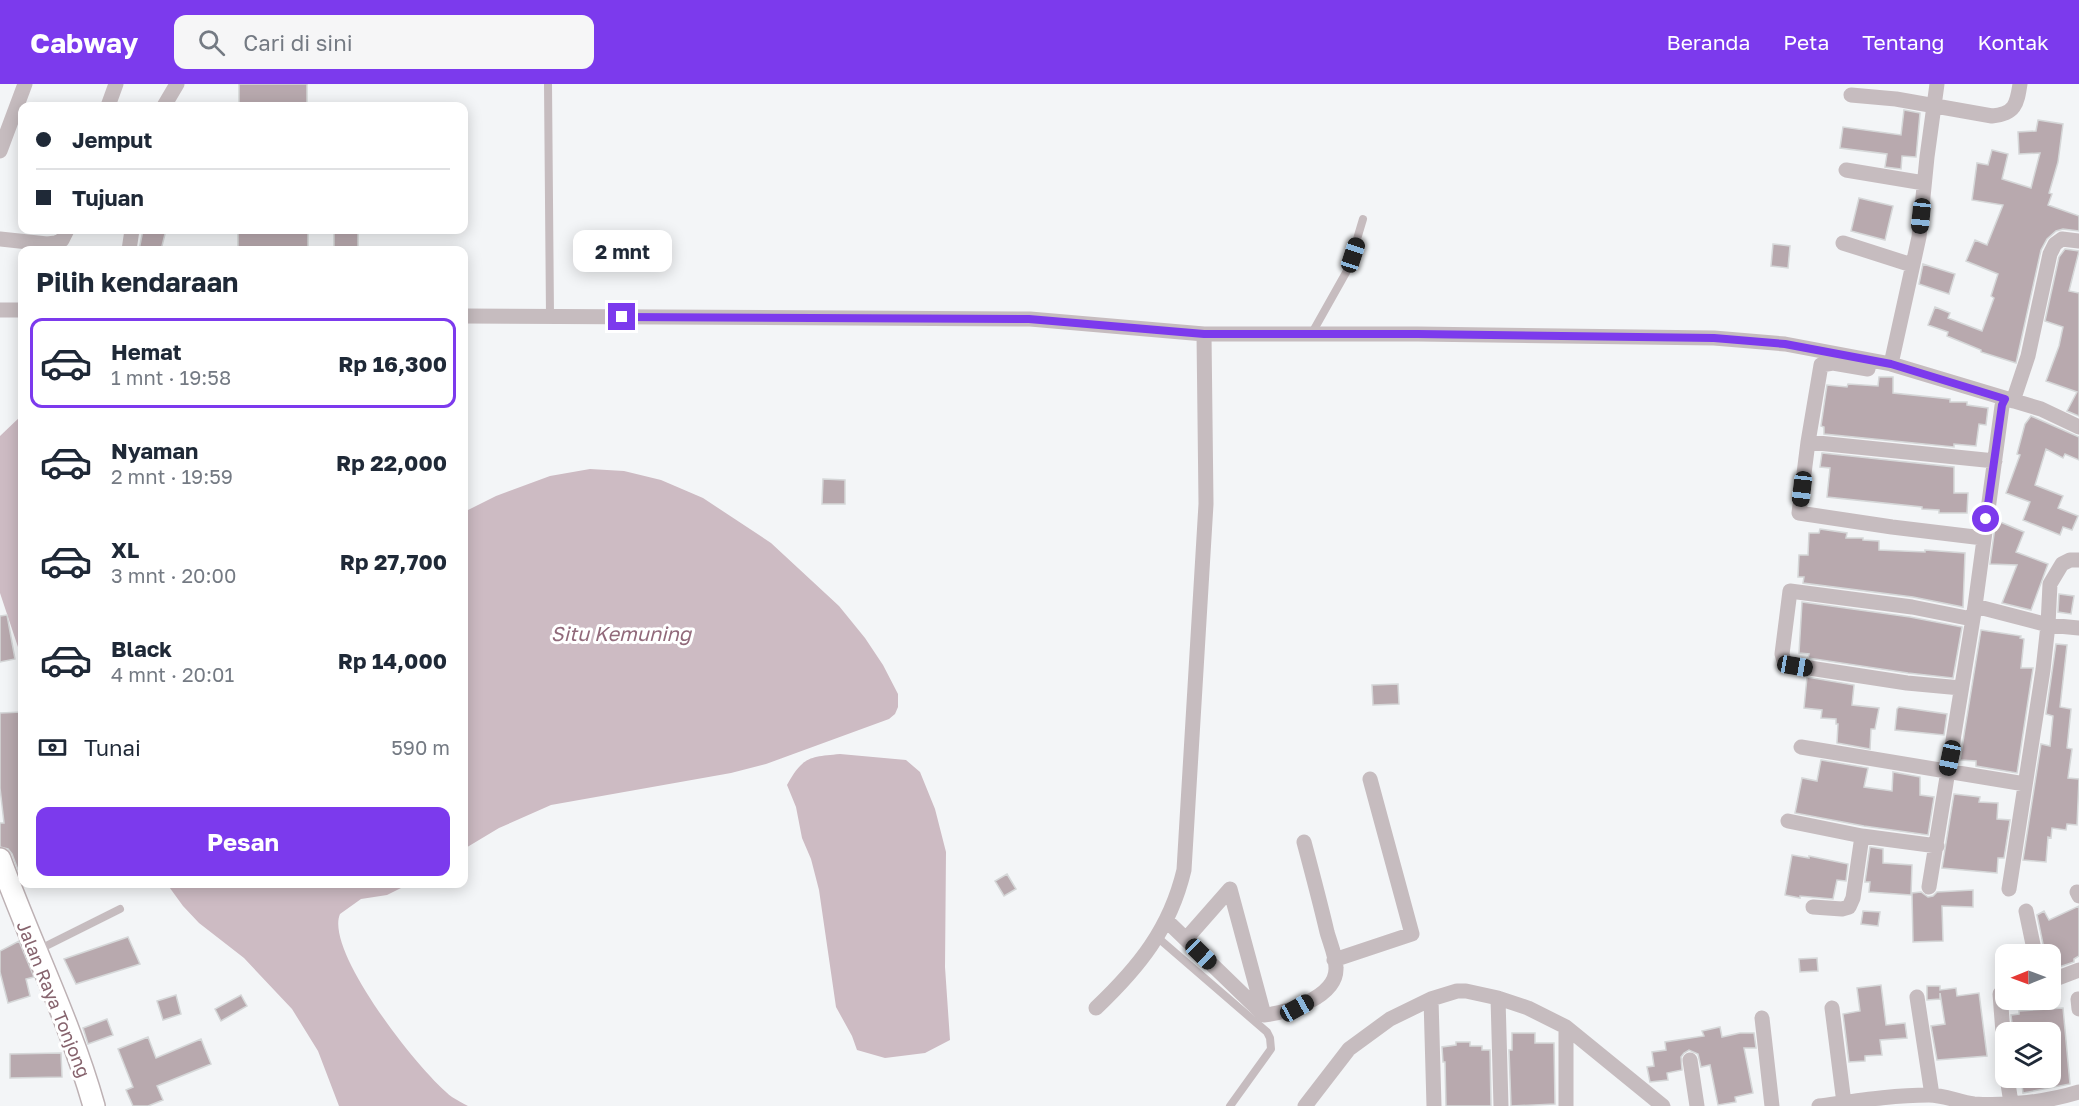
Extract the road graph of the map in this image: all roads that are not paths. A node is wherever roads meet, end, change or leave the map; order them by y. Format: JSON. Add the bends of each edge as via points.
{"nodes":[{"id":1,"x":25,"y":84,"type":"edge"},
{"id":2,"x":116,"y":84,"type":"edge"},
{"id":3,"x":177,"y":84,"type":"edge"},
{"id":4,"x":548,"y":84,"type":"edge"},
{"id":5,"x":1937,"y":84,"type":"edge"},
{"id":6,"x":2020,"y":84,"type":"edge"},
{"id":7,"x":1851,"y":95,"type":"dead end"},
{"id":8,"x":18,"y":102,"type":"edge"},
{"id":9,"x":109,"y":102,"type":"edge"},
{"id":10,"x":166,"y":102,"type":"edge"},
{"id":11,"x":18,"y":103,"type":"edge"},
{"id":12,"x":1933,"y":105,"type":"junction"},
{"id":13,"x":0,"y":151,"type":"edge"},
{"id":14,"x":1846,"y":170,"type":"dead end"},
{"id":15,"x":1924,"y":183,"type":"junction"},
{"id":16,"x":1363,"y":219,"type":"dead end"},
{"id":17,"x":65,"y":234,"type":"edge"},
{"id":18,"x":0,"y":238,"type":"edge"},
{"id":19,"x":2079,"y":241,"type":"edge"},
{"id":20,"x":1844,"y":243,"type":"dead end"},
{"id":21,"x":1912,"y":265,"type":"junction"},
{"id":22,"x":0,"y":310,"type":"edge"},
{"id":23,"x":18,"y":310,"type":"edge"},
{"id":24,"x":468,"y":316,"type":"edge"},
{"id":25,"x":550,"y":316,"type":"junction"},
{"id":26,"x":1312,"y":333,"type":"junction"},
{"id":27,"x":1204,"y":334,"type":"junction"},
{"id":28,"x":1891,"y":364,"type":"junction"},
{"id":29,"x":2007,"y":402,"type":"junction"},
{"id":30,"x":2079,"y":427,"type":"edge"},
{"id":31,"x":1808,"y":442,"type":"junction"},
{"id":32,"x":1995,"y":461,"type":"junction"},
{"id":33,"x":1983,"y":537,"type":"junction"},
{"id":34,"x":2079,"y":560,"type":"edge"},
{"id":35,"x":1974,"y":612,"type":"junction"},
{"id":36,"x":2048,"y":625,"type":"junction"},
{"id":37,"x":2079,"y":628,"type":"edge"},
{"id":38,"x":1961,"y":688,"type":"junction"},
{"id":39,"x":1801,"y":747,"type":"dead end"},
{"id":40,"x":1947,"y":772,"type":"junction"},
{"id":41,"x":1370,"y":779,"type":"dead end"},
{"id":42,"x":2025,"y":784,"type":"junction"},
{"id":43,"x":1788,"y":822,"type":"dead end"},
{"id":44,"x":1862,"y":836,"type":"junction"},
{"id":45,"x":1304,"y":842,"type":"dead end"},
{"id":46,"x":1937,"y":846,"type":"junction"},
{"id":47,"x":0,"y":859,"type":"edge"},
{"id":48,"x":1929,"y":887,"type":"dead end"},
{"id":49,"x":2009,"y":889,"type":"dead end"},
{"id":50,"x":1813,"y":907,"type":"dead end"},
{"id":51,"x":120,"y":909,"type":"dead end"},
{"id":52,"x":2026,"y":911,"type":"dead end"},
{"id":53,"x":1166,"y":920,"type":"junction"},
{"id":54,"x":1158,"y":937,"type":"junction"},
{"id":55,"x":1186,"y":939,"type":"junction"},
{"id":56,"x":2033,"y":944,"type":"edge"},
{"id":57,"x":36,"y":951,"type":"junction"},
{"id":58,"x":1334,"y":960,"type":"junction"},
{"id":59,"x":2079,"y":970,"type":"edge"},
{"id":60,"x":2061,"y":977,"type":"edge"},
{"id":61,"x":1917,"y":997,"type":"dead end"},
{"id":62,"x":1498,"y":998,"type":"junction"},
{"id":63,"x":1431,"y":999,"type":"junction"},
{"id":64,"x":1096,"y":1008,"type":"dead end"},
{"id":65,"x":1832,"y":1008,"type":"dead end"},
{"id":66,"x":1264,"y":1015,"type":"junction"},
{"id":67,"x":1762,"y":1018,"type":"dead end"},
{"id":68,"x":1566,"y":1027,"type":"junction"},
{"id":69,"x":1690,"y":1060,"type":"dead end"},
{"id":70,"x":2009,"y":1088,"type":"edge"},
{"id":71,"x":2079,"y":1092,"type":"edge"},
{"id":72,"x":1932,"y":1095,"type":"junction"},
{"id":73,"x":1844,"y":1102,"type":"junction"},
{"id":74,"x":2054,"y":1102,"type":"edge"},
{"id":75,"x":1862,"y":1103,"type":"edge"},
{"id":76,"x":2011,"y":1103,"type":"junction"},
{"id":77,"x":1976,"y":1105,"type":"edge"},
{"id":78,"x":94,"y":1106,"type":"edge"},
{"id":79,"x":1230,"y":1106,"type":"edge"},
{"id":80,"x":1305,"y":1106,"type":"edge"},
{"id":81,"x":1434,"y":1106,"type":"edge"},
{"id":82,"x":1501,"y":1106,"type":"edge"},
{"id":83,"x":1566,"y":1106,"type":"edge"},
{"id":84,"x":1663,"y":1106,"type":"edge"},
{"id":85,"x":1697,"y":1106,"type":"edge"},
{"id":86,"x":1772,"y":1106,"type":"edge"},
{"id":87,"x":1819,"y":1106,"type":"edge"}],
"edges":[{"from":1,"to":8,"type":"street"},
{"from":2,"to":9,"type":"street"},
{"from":3,"to":10,"type":"street"},
{"from":4,"to":25,"type":"lane"},
{"from":5,"to":12,"type":"street"},
{"from":6,"to":12,"type":"street","via":[[2015,106],[2003,115],[1978,115]]},
{"from":7,"to":12,"type":"street"},
{"from":11,"to":13,"type":"street"},
{"from":12,"to":15,"type":"street"},
{"from":14,"to":15,"type":"street"},
{"from":15,"to":21,"type":"street"},
{"from":16,"to":26,"type":"lane","via":[[1348,269]]},
{"from":17,"to":18,"type":"street","via":[[62,240],[51,244]]},
{"from":19,"to":29,"type":"street","via":[[2062,239],[2050,254],[2028,356]]},
{"from":20,"to":21,"type":"street"},
{"from":21,"to":28,"type":"street"},
{"from":22,"to":23,"type":"street"},
{"from":24,"to":25,"type":"street"},
{"from":25,"to":27,"type":"street","via":[[1029,319]]},
{"from":26,"to":27,"type":"street"},
{"from":26,"to":28,"type":"street","via":[[1714,338],[1785,344]]},
{"from":27,"to":53,"type":"street","via":[[1206,504],[1191,768],[1184,870]]},
{"from":28,"to":29,"type":"street"},
{"from":29,"to":30,"type":"street","via":[[2041,409]]},
{"from":29,"to":31,"type":"street","via":[[1908,377],[1825,363],[1818,370]]},
{"from":29,"to":32,"type":"street"},
{"from":31,"to":32,"type":"street"},
{"from":31,"to":33,"type":"street","via":[[1799,513]]},
{"from":32,"to":33,"type":"street"},
{"from":33,"to":35,"type":"street"},
{"from":34,"to":36,"type":"street","via":[[2062,564],[2051,580]]},
{"from":35,"to":36,"type":"street"},
{"from":35,"to":38,"type":"street"},
{"from":35,"to":38,"type":"street","via":[[1790,591],[1782,654],[1785,662],[1827,672]]},
{"from":36,"to":37,"type":"street"},
{"from":36,"to":42,"type":"street"},
{"from":38,"to":40,"type":"street"},
{"from":39,"to":40,"type":"street"},
{"from":40,"to":42,"type":"street"},
{"from":40,"to":46,"type":"street"},
{"from":41,"to":58,"type":"street","via":[[1413,934]]},
{"from":42,"to":49,"type":"street"},
{"from":43,"to":44,"type":"street"},
{"from":44,"to":46,"type":"street"},
{"from":44,"to":50,"type":"street","via":[[1849,907]]},
{"from":45,"to":58,"type":"street"},
{"from":46,"to":48,"type":"street"},
{"from":47,"to":57,"type":"main road","name":"Jalan Raya Tonjong"},
{"from":51,"to":57,"type":"lane"},
{"from":52,"to":56,"type":"street"},
{"from":53,"to":54,"type":"street"},
{"from":53,"to":55,"type":"street"},
{"from":54,"to":64,"type":"street","via":[[1128,976]]},
{"from":54,"to":79,"type":"lane","via":[[1270,1038],[1271,1049]]},
{"from":55,"to":66,"type":"street"},
{"from":55,"to":66,"type":"street","via":[[1230,889]]},
{"from":57,"to":78,"type":"main road","name":"Jalan Raya Tonjong","via":[[74,1042]]},
{"from":58,"to":66,"type":"street","via":[[1337,969],[1327,991],[1297,1008]]},
{"from":59,"to":60,"type":"street"},
{"from":61,"to":72,"type":"street"},
{"from":62,"to":63,"type":"street","via":[[1457,991]]},
{"from":62,"to":68,"type":"street"},
{"from":62,"to":82,"type":"street"},
{"from":63,"to":80,"type":"street","via":[[1390,1019],[1349,1049]]},
{"from":63,"to":81,"type":"street"},
{"from":65,"to":73,"type":"street"},
{"from":67,"to":86,"type":"street"},
{"from":68,"to":83,"type":"street"},
{"from":68,"to":84,"type":"street"},
{"from":69,"to":85,"type":"street"},
{"from":70,"to":76,"type":"street"},
{"from":71,"to":74,"type":"street"},
{"from":72,"to":75,"type":"street"},
{"from":72,"to":77,"type":"street"},
{"from":73,"to":75,"type":"street"},
{"from":73,"to":87,"type":"street"},
{"from":74,"to":76,"type":"street"},
{"from":76,"to":77,"type":"street"}]}
